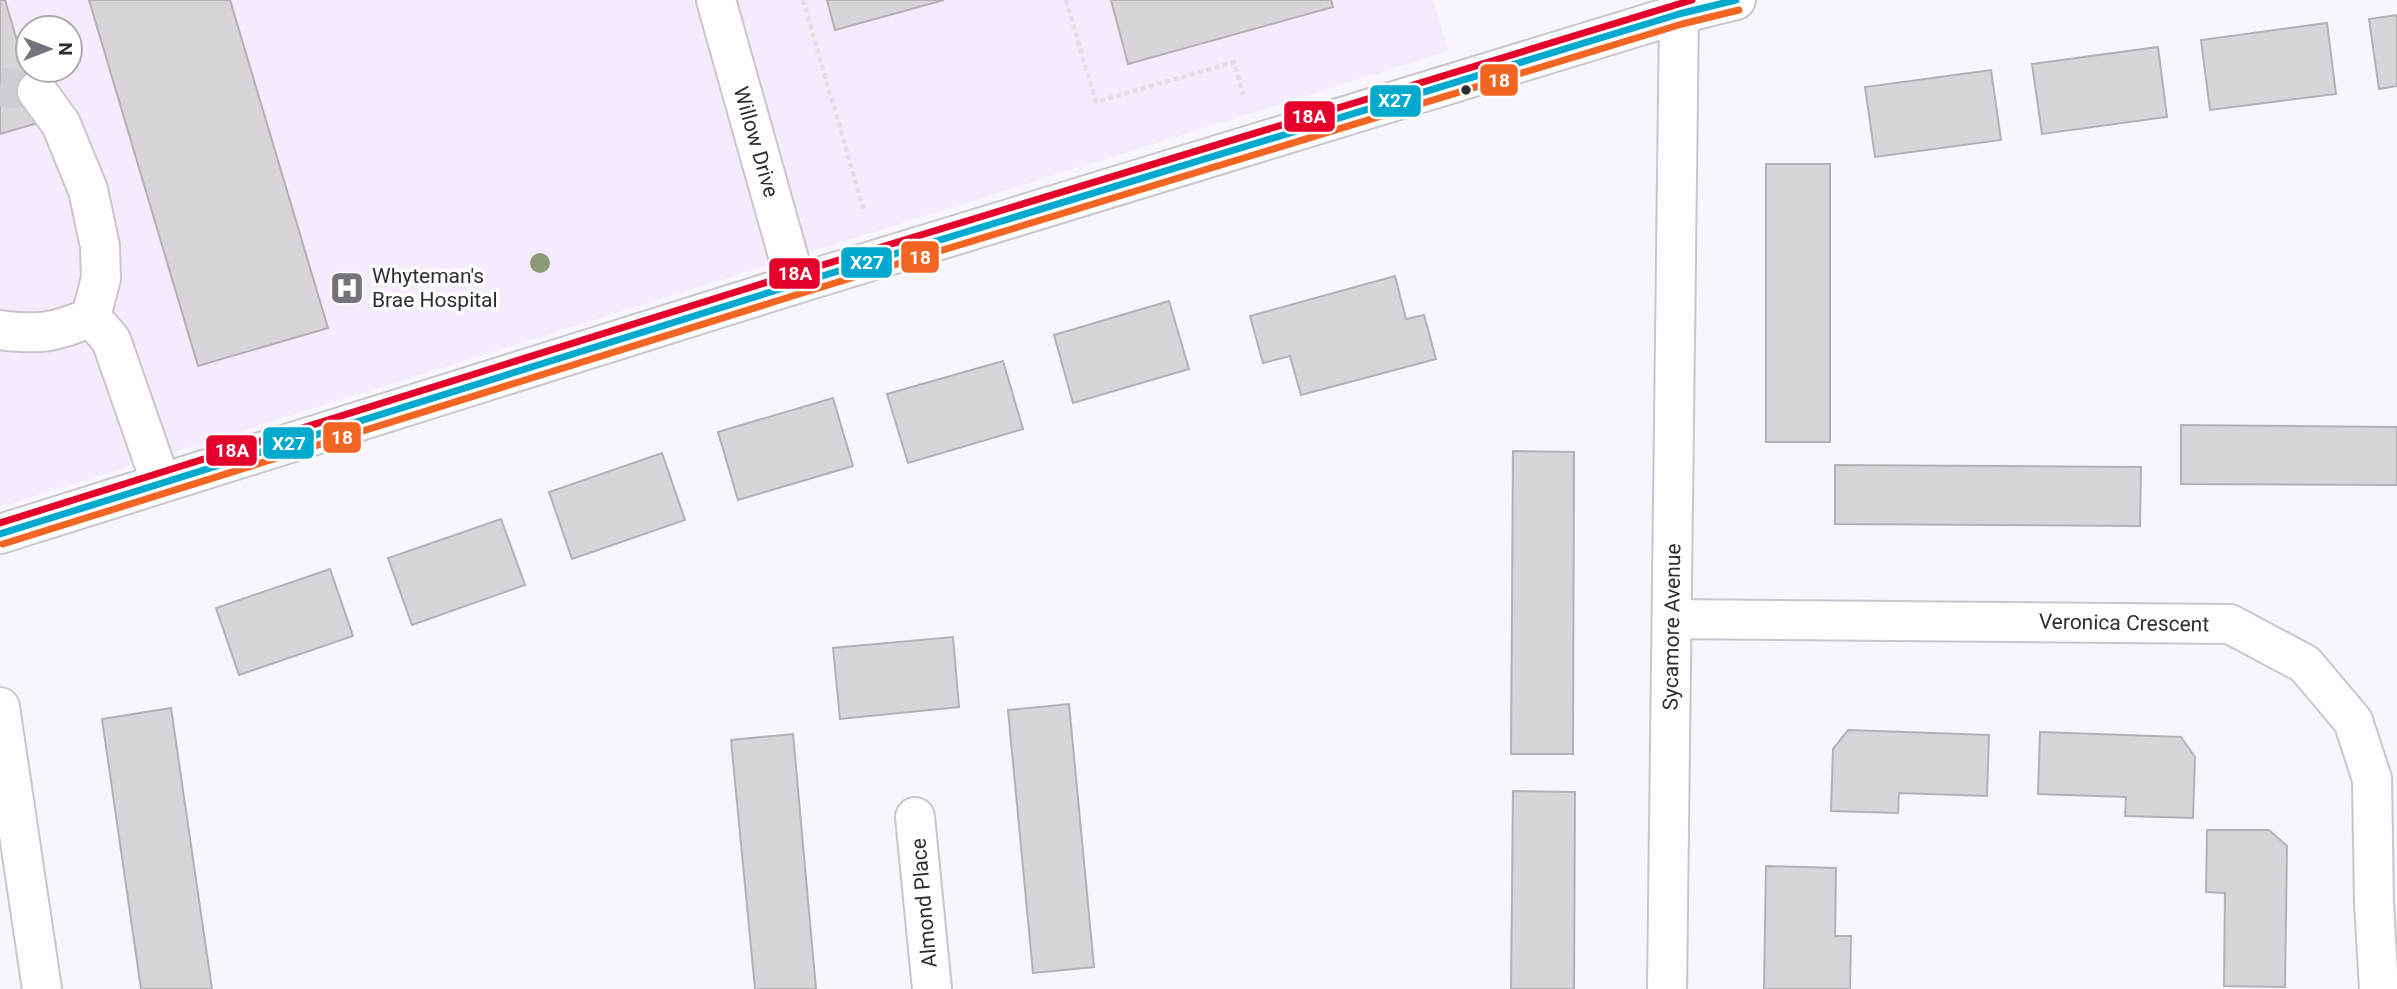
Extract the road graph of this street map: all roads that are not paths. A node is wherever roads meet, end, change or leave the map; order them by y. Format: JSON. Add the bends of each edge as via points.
{"nodes":[{"id":1,"x":716,"y":0,"type":"edge"},
{"id":2,"x":1736,"y":0,"type":"edge"},
{"id":3,"x":1679,"y":14,"type":"junction"},
{"id":4,"x":37,"y":91,"type":"dead end"},
{"id":5,"x":796,"y":284,"type":"junction"},
{"id":6,"x":91,"y":317,"type":"junction"},
{"id":7,"x":0,"y":330,"type":"edge"},
{"id":8,"x":161,"y":483,"type":"junction"},
{"id":9,"x":0,"y":534,"type":"edge"},
{"id":10,"x":1672,"y":619,"type":"junction"},
{"id":11,"x":0,"y":707,"type":"edge"},
{"id":12,"x":915,"y":817,"type":"dead end"},
{"id":13,"x":42,"y":989,"type":"edge"},
{"id":14,"x":932,"y":989,"type":"edge"},
{"id":15,"x":1667,"y":989,"type":"edge"},
{"id":16,"x":2379,"y":989,"type":"edge"}],
"edges":[{"from":1,"to":5,"type":"street","name":"Willow Drive"},
{"from":2,"to":3,"type":"street"},
{"from":3,"to":5,"type":"street"},
{"from":3,"to":10,"type":"street","name":"Sycamore Avenue"},
{"from":4,"to":6,"type":"street","via":[[61,124],[88,190],[100,246],[101,278]]},
{"from":5,"to":8,"type":"street"},
{"from":6,"to":7,"type":"street","via":[[63,330],[31,334]]},
{"from":6,"to":8,"type":"street","via":[[111,340]]},
{"from":8,"to":9,"type":"street"},
{"from":10,"to":15,"type":"street","name":"Sycamore Avenue"},
{"from":10,"to":16,"type":"street","name":"Veronica Crescent","via":[[2230,624],[2305,664],[2353,721],[2372,779]]},
{"from":11,"to":13,"type":"street"},
{"from":12,"to":14,"type":"street","name":"Almond Place"}]}
